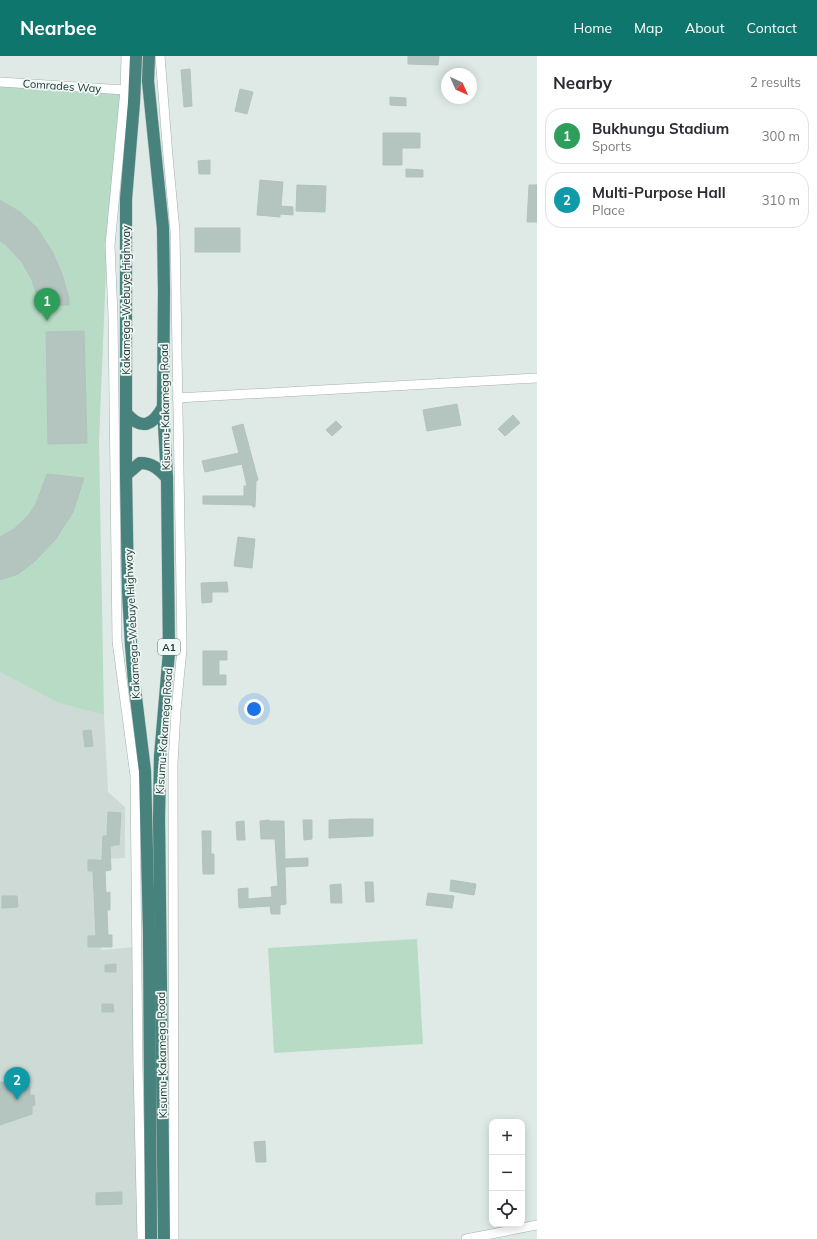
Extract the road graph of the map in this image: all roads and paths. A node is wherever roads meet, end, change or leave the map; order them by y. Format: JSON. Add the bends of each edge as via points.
{"nodes":[{"id":1,"x":126,"y":56,"type":"edge"},
{"id":2,"x":136,"y":56,"type":"edge"},
{"id":3,"x":149,"y":56,"type":"edge"},
{"id":4,"x":160,"y":56,"type":"edge"},
{"id":5,"x":0,"y":82,"type":"edge"},
{"id":6,"x":124,"y":90,"type":"junction"},
{"id":7,"x":133,"y":107,"type":"junction"},
{"id":8,"x":537,"y":378,"type":"edge"},
{"id":9,"x":177,"y":398,"type":"junction"},
{"id":10,"x":163,"y":407,"type":"junction"},
{"id":11,"x":127,"y":414,"type":"junction"},
{"id":12,"x":126,"y":475,"type":"junction"},
{"id":13,"x":167,"y":478,"type":"junction"},
{"id":14,"x":132,"y":656,"type":"junction"},
{"id":15,"x":181,"y":658,"type":"junction"},
{"id":16,"x":122,"y":676,"type":"junction"},
{"id":17,"x":167,"y":676,"type":"junction"},
{"id":18,"x":537,"y":1225,"type":"edge"},
{"id":19,"x":510,"y":1235,"type":"edge"},
{"id":20,"x":142,"y":1239,"type":"edge"},
{"id":21,"x":151,"y":1239,"type":"edge"},
{"id":22,"x":164,"y":1239,"type":"edge"},
{"id":23,"x":174,"y":1239,"type":"edge"},
{"id":24,"x":466,"y":1239,"type":"edge"}],
"edges":[{"from":1,"to":6,"type":"street"},
{"from":2,"to":7,"type":"highway","name":"Kakamega-Webuye Highway"},
{"from":3,"to":10,"type":"highway","name":"Kisumu-Kakamega Road","number":"A1","via":[[148,81],[163,228]]},
{"from":4,"to":9,"type":"street","via":[[175,231]]},
{"from":5,"to":6,"type":"street","name":"Comrades Way"},
{"from":6,"to":7,"type":"street"},
{"from":6,"to":16,"type":"street","via":[[110,245],[117,641]]},
{"from":7,"to":11,"type":"highway","name":"Kakamega-Webuye Highway","via":[[126,199]]},
{"from":8,"to":9,"type":"street"},
{"from":9,"to":15,"type":"street"},
{"from":10,"to":11,"type":"highway","via":[[156,418],[147,424],[140,424]]},
{"from":10,"to":13,"type":"highway","name":"Kisumu-Kakamega Road","number":"A1"},
{"from":11,"to":12,"type":"highway","name":"Kakamega-Webuye Highway"},
{"from":12,"to":13,"type":"highway","via":[[140,463],[147,463],[158,468]]},
{"from":12,"to":14,"type":"highway","name":"Kakamega-Webuye Highway"},
{"from":13,"to":17,"type":"highway","name":"Kisumu-Kakamega Road","number":"A1"},
{"from":14,"to":16,"type":"street"},
{"from":14,"to":21,"type":"highway","name":"Kakamega-Webuye Highway","via":[[145,771],[150,932]]},
{"from":15,"to":17,"type":"street"},
{"from":15,"to":23,"type":"street","via":[[176,710],[173,815]]},
{"from":16,"to":20,"type":"street","via":[[135,776]]},
{"from":17,"to":22,"type":"highway","name":"Kisumu-Kakamega Road","number":"A1","via":[[160,757],[159,819]]},
{"from":18,"to":19,"type":"street"},
{"from":19,"to":24,"type":"street"}]}
